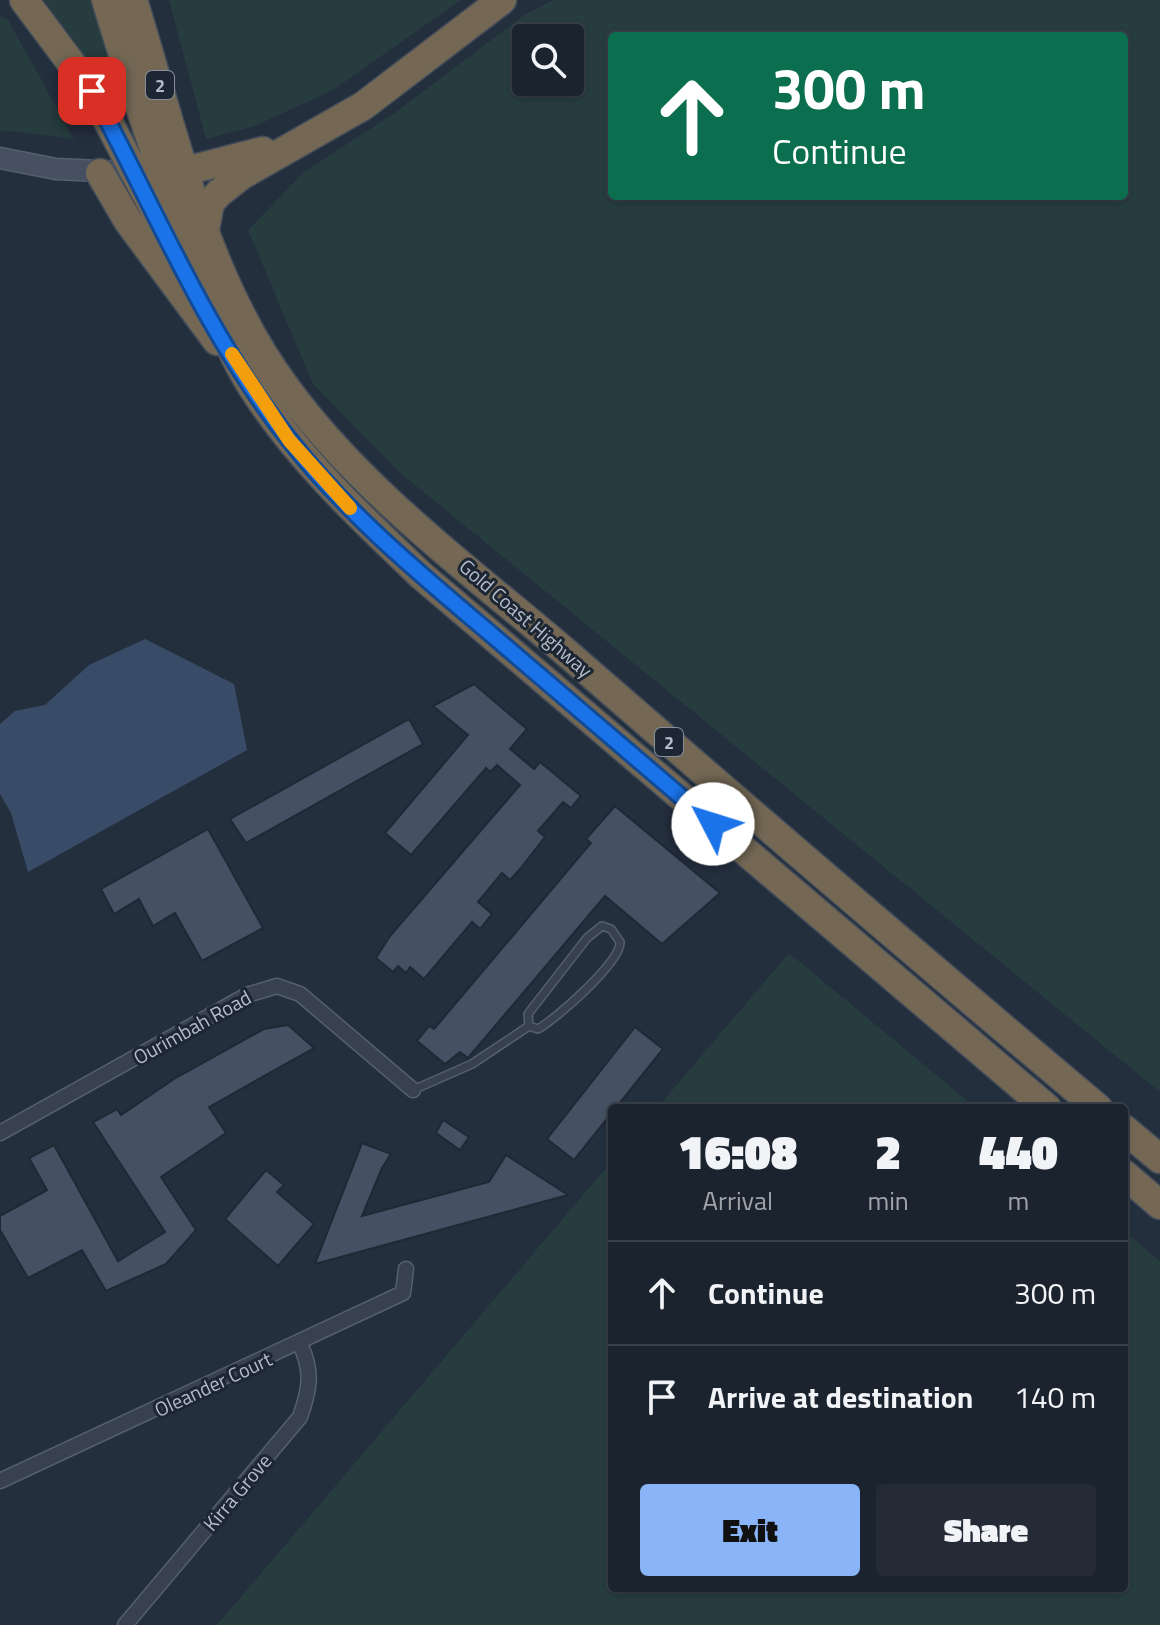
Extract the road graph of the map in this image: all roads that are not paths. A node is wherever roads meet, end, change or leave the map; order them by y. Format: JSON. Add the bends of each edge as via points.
{"nodes":[{"id":1,"x":24,"y":0,"type":"edge"},
{"id":2,"x":106,"y":0,"type":"edge"},
{"id":3,"x":133,"y":0,"type":"edge"},
{"id":4,"x":502,"y":0,"type":"edge"},
{"id":5,"x":327,"y":129,"type":"junction"},
{"id":6,"x":0,"y":158,"type":"edge"},
{"id":7,"x":161,"y":172,"type":"junction"},
{"id":8,"x":100,"y":173,"type":"junction"},
{"id":9,"x":205,"y":230,"type":"junction"},
{"id":10,"x":239,"y":365,"type":"junction"},
{"id":11,"x":529,"y":1026,"type":"junction"},
{"id":12,"x":413,"y":1090,"type":"joint"},
{"id":13,"x":1042,"y":1104,"type":"edge"},
{"id":14,"x":1093,"y":1104,"type":"edge"},
{"id":15,"x":1128,"y":1132,"type":"edge"},
{"id":16,"x":0,"y":1133,"type":"edge"},
{"id":17,"x":1160,"y":1159,"type":"edge"},
{"id":18,"x":1128,"y":1177,"type":"edge"},
{"id":19,"x":1160,"y":1205,"type":"edge"},
{"id":20,"x":406,"y":1269,"type":"dead end"},
{"id":21,"x":300,"y":1344,"type":"junction"},
{"id":22,"x":0,"y":1481,"type":"edge"},
{"id":23,"x":125,"y":1625,"type":"edge"}],
"edges":[{"from":1,"to":7,"type":"highway"},
{"from":2,"to":7,"type":"highway","name":"Gold Coast Highway","number":"2"},
{"from":3,"to":7,"type":"highway","name":"Gold Coast Highway","number":"2"},
{"from":4,"to":5,"type":"highway"},
{"from":5,"to":7,"type":"highway","via":[[250,156]]},
{"from":5,"to":9,"type":"highway","via":[[216,195]]},
{"from":6,"to":8,"type":"street"},
{"from":7,"to":8,"type":"street"},
{"from":7,"to":9,"type":"highway","name":"Gold Coast Highway","number":"2"},
{"from":7,"to":10,"type":"highway","name":"Gold Coast Highway","number":"2"},
{"from":8,"to":10,"type":"highway","via":[[128,221]]},
{"from":9,"to":14,"type":"highway","name":"Gold Coast Highway","number":"2","via":[[263,353],[341,454],[873,919]]},
{"from":10,"to":13,"type":"highway","name":"Gold Coast Highway","number":"2","via":[[307,461],[422,576]]},
{"from":11,"to":11,"type":"lane","via":[[535,1030],[547,1024],[617,956],[620,942],[611,929],[602,926],[587,938],[528,1014]]},
{"from":11,"to":12,"type":"lane","via":[[472,1064]]},
{"from":12,"to":16,"type":"street","name":"Ourimbah Road","via":[[300,994],[277,986],[247,995]]},
{"from":15,"to":17,"type":"highway"},
{"from":18,"to":19,"type":"highway"},
{"from":20,"to":21,"type":"street","name":"Oleander Court","via":[[403,1293]]},
{"from":21,"to":22,"type":"street","name":"Oleander Court"},
{"from":21,"to":23,"type":"street","name":"Kirra Grove","via":[[311,1386],[300,1417]]}]}
